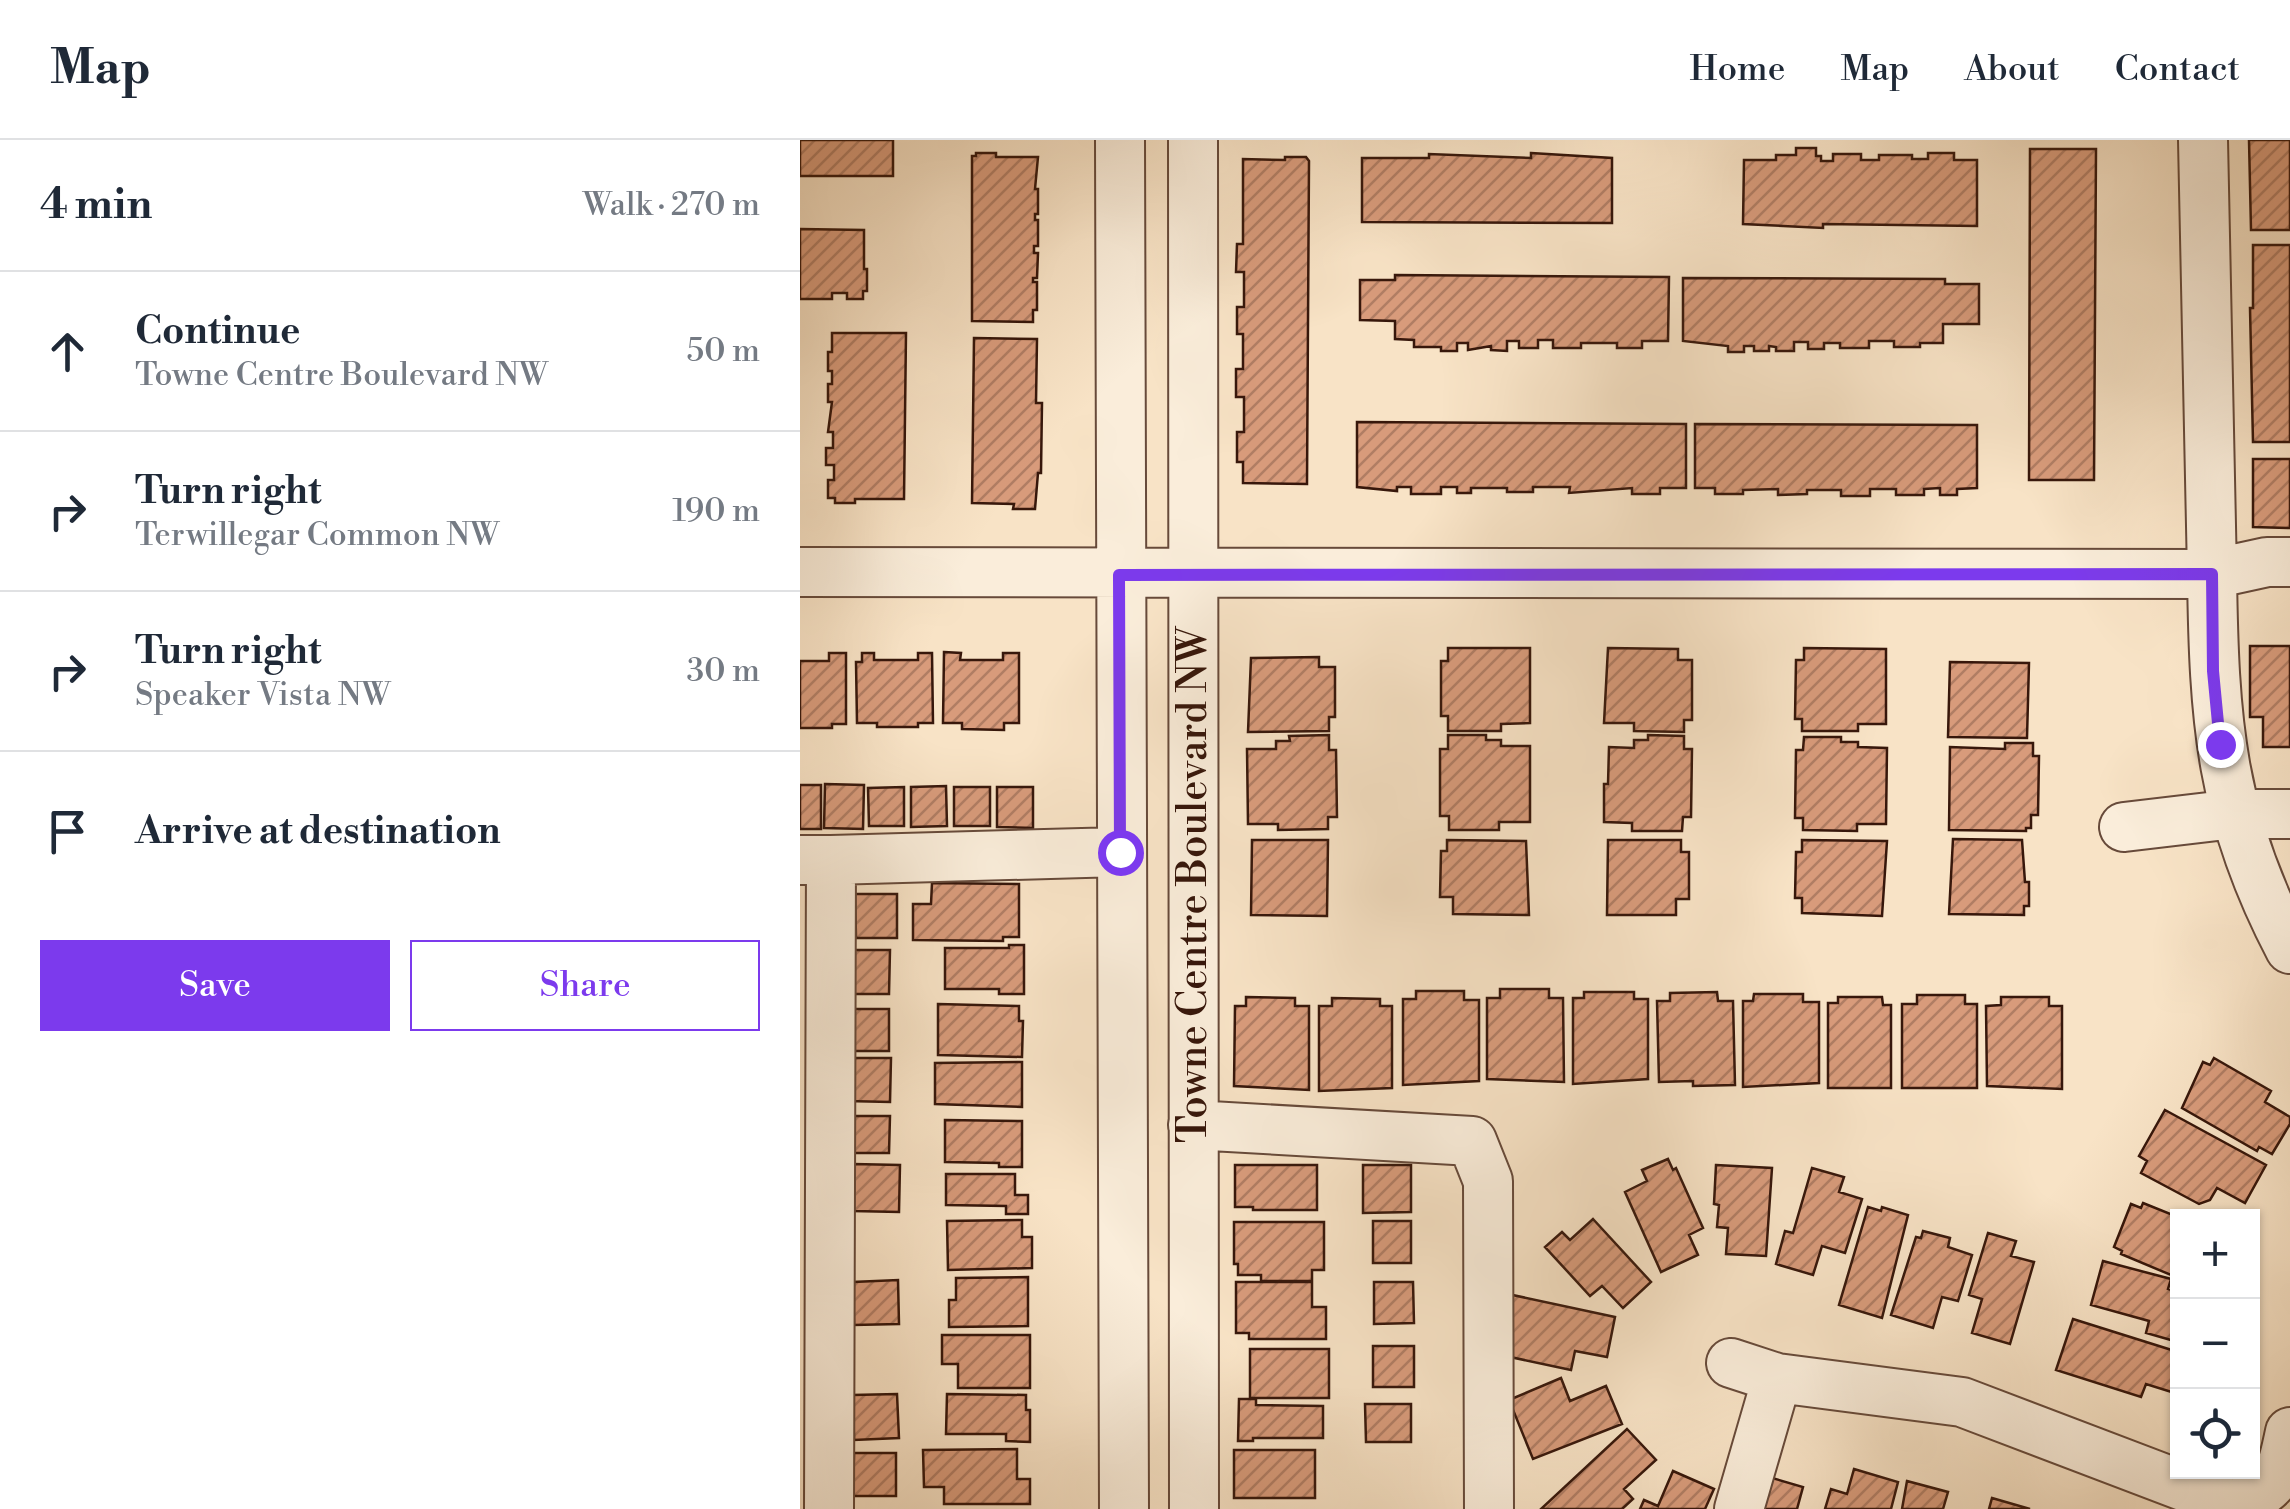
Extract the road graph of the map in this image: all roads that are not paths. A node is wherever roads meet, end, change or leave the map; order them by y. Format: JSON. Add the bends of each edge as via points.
{"nodes":[{"id":1,"x":1120,"y":140,"type":"edge"},
{"id":2,"x":1193,"y":140,"type":"edge"},
{"id":3,"x":2202,"y":140,"type":"edge"},
{"id":4,"x":2290,"y":562,"type":"edge"},
{"id":5,"x":800,"y":572,"type":"edge"},
{"id":6,"x":2212,"y":574,"type":"junction"},
{"id":7,"x":1119,"y":575,"type":"junction"},
{"id":8,"x":1195,"y":575,"type":"junction"},
{"id":9,"x":2234,"y":814,"type":"junction"},
{"id":10,"x":2290,"y":814,"type":"edge"},
{"id":11,"x":2124,"y":827,"type":"dead end"},
{"id":12,"x":1120,"y":852,"type":"junction"},
{"id":13,"x":816,"y":860,"type":"edge"},
{"id":14,"x":2277,"y":901,"type":"edge"},
{"id":15,"x":2290,"y":949,"type":"edge"},
{"id":16,"x":1192,"y":1124,"type":"junction"},
{"id":17,"x":1731,"y":1363,"type":"dead end"},
{"id":18,"x":1778,"y":1378,"type":"junction"},
{"id":19,"x":2287,"y":1461,"type":"edge"},
{"id":20,"x":2233,"y":1507,"type":"edge"},
{"id":21,"x":829,"y":1509,"type":"edge"},
{"id":22,"x":1124,"y":1509,"type":"edge"},
{"id":23,"x":1194,"y":1509,"type":"edge"},
{"id":24,"x":1489,"y":1509,"type":"edge"},
{"id":25,"x":1739,"y":1509,"type":"edge"}],
"edges":[{"from":1,"to":7,"type":"street","name":"Towne Centre Boulevard NW"},
{"from":2,"to":8,"type":"street","name":"Towne Centre Boulevard NW"},
{"from":3,"to":6,"type":"street"},
{"from":4,"to":6,"type":"street"},
{"from":5,"to":7,"type":"street"},
{"from":6,"to":8,"type":"street"},
{"from":6,"to":9,"type":"street","via":[[2216,704]]},
{"from":7,"to":8,"type":"street"},
{"from":7,"to":12,"type":"street","name":"Towne Centre Boulevard NW"},
{"from":8,"to":16,"type":"street","name":"Towne Centre Boulevard NW"},
{"from":9,"to":10,"type":"street"},
{"from":9,"to":11,"type":"street"},
{"from":9,"to":14,"type":"street"},
{"from":12,"to":13,"type":"street"},
{"from":12,"to":22,"type":"street","name":"Towne Centre Boulevard NW"},
{"from":13,"to":21,"type":"street"},
{"from":14,"to":15,"type":"street"},
{"from":16,"to":23,"type":"street","name":"Towne Centre Boulevard NW"},
{"from":16,"to":24,"type":"street","via":[[1472,1141],[1488,1181]]},
{"from":17,"to":18,"type":"street"},
{"from":18,"to":20,"type":"street","via":[[1962,1402]]},
{"from":18,"to":25,"type":"street"},
{"from":19,"to":20,"type":"street","via":[[2275,1481]]}]}
